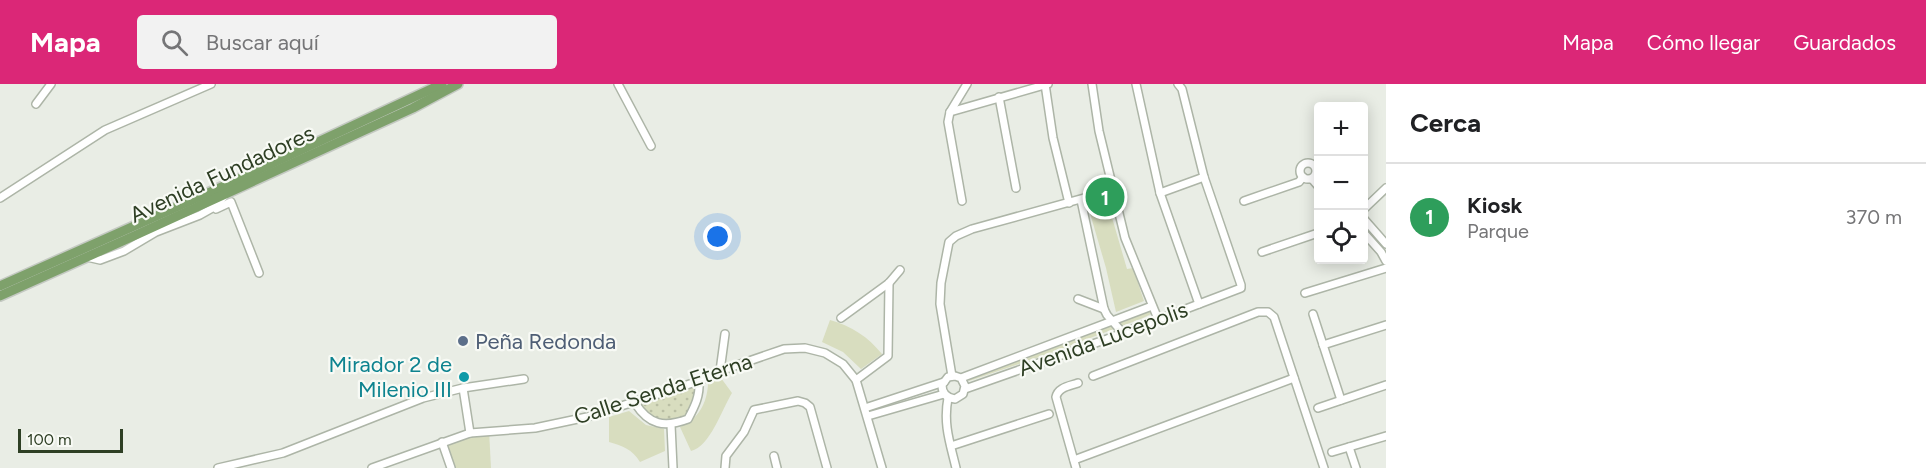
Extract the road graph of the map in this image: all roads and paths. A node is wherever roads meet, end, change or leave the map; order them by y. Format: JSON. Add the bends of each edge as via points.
{"nodes":[{"id":1,"x":51,"y":84,"type":"edge"},
{"id":2,"x":211,"y":84,"type":"edge"},
{"id":3,"x":442,"y":84,"type":"edge"},
{"id":4,"x":458,"y":84,"type":"edge"},
{"id":5,"x":618,"y":84,"type":"edge"},
{"id":6,"x":967,"y":84,"type":"edge"},
{"id":7,"x":1046,"y":84,"type":"edge"},
{"id":8,"x":1092,"y":84,"type":"edge"},
{"id":9,"x":1136,"y":84,"type":"edge"},
{"id":10,"x":1178,"y":84,"type":"edge"},
{"id":11,"x":1035,"y":86,"type":"edge"},
{"id":12,"x":999,"y":97,"type":"junction"},
{"id":13,"x":36,"y":104,"type":"dead end"},
{"id":14,"x":950,"y":112,"type":"junction"},
{"id":15,"x":651,"y":146,"type":"dead end"},
{"id":16,"x":1314,"y":168,"type":"edge"},
{"id":17,"x":1204,"y":177,"type":"junction"},
{"id":18,"x":1303,"y":177,"type":"junction"},
{"id":19,"x":1312,"y":179,"type":"joint"},
{"id":20,"x":1314,"y":181,"type":"edge"},
{"id":21,"x":1016,"y":188,"type":"dead end"},
{"id":22,"x":1386,"y":188,"type":"edge"},
{"id":23,"x":1113,"y":190,"type":"junction"},
{"id":24,"x":1160,"y":193,"type":"junction"},
{"id":25,"x":226,"y":194,"type":"junction"},
{"id":26,"x":0,"y":198,"type":"edge"},
{"id":27,"x":1081,"y":200,"type":"junction"},
{"id":28,"x":962,"y":201,"type":"dead end"},
{"id":29,"x":1244,"y":201,"type":"dead end"},
{"id":30,"x":1069,"y":203,"type":"junction"},
{"id":31,"x":1368,"y":205,"type":"edge"},
{"id":32,"x":200,"y":215,"type":"junction"},
{"id":33,"x":1368,"y":224,"type":"edge"},
{"id":34,"x":1314,"y":234,"type":"edge"},
{"id":35,"x":1368,"y":237,"type":"edge"},
{"id":36,"x":1386,"y":244,"type":"edge"},
{"id":37,"x":1262,"y":252,"type":"dead end"},
{"id":38,"x":87,"y":257,"type":"junction"},
{"id":39,"x":1386,"y":261,"type":"edge"},
{"id":40,"x":1386,"y":268,"type":"edge"},
{"id":41,"x":900,"y":270,"type":"dead end"},
{"id":42,"x":259,"y":273,"type":"dead end"},
{"id":43,"x":889,"y":283,"type":"junction"},
{"id":44,"x":0,"y":286,"type":"edge"},
{"id":45,"x":1305,"y":293,"type":"dead end"},
{"id":46,"x":0,"y":296,"type":"edge"},
{"id":47,"x":1078,"y":299,"type":"dead end"},
{"id":48,"x":1199,"y":304,"type":"junction"},
{"id":49,"x":1152,"y":306,"type":"junction"},
{"id":50,"x":1104,"y":309,"type":"junction"},
{"id":51,"x":1313,"y":314,"type":"dead end"},
{"id":52,"x":841,"y":318,"type":"dead end"},
{"id":53,"x":1158,"y":320,"type":"junction"},
{"id":54,"x":1113,"y":321,"type":"junction"},
{"id":55,"x":1386,"y":324,"type":"edge"},
{"id":56,"x":1122,"y":332,"type":"junction"},
{"id":57,"x":725,"y":334,"type":"dead end"},
{"id":58,"x":1323,"y":345,"type":"junction"},
{"id":59,"x":720,"y":371,"type":"junction"},
{"id":60,"x":952,"y":376,"type":"junction"},
{"id":61,"x":1093,"y":376,"type":"dead end"},
{"id":62,"x":961,"y":378,"type":"junction"},
{"id":63,"x":1294,"y":378,"type":"junction"},
{"id":64,"x":524,"y":379,"type":"dead end"},
{"id":65,"x":856,"y":380,"type":"junction"},
{"id":66,"x":699,"y":381,"type":"junction"},
{"id":67,"x":944,"y":382,"type":"junction"},
{"id":68,"x":1078,"y":382,"type":"dead end"},
{"id":69,"x":1386,"y":385,"type":"edge"},
{"id":70,"x":463,"y":388,"type":"junction"},
{"id":71,"x":965,"y":388,"type":"junction"},
{"id":72,"x":914,"y":391,"type":"junction"},
{"id":73,"x":946,"y":396,"type":"junction"},
{"id":74,"x":1341,"y":400,"type":"junction"},
{"id":75,"x":918,"y":402,"type":"junction"},
{"id":76,"x":634,"y":403,"type":"junction"},
{"id":77,"x":865,"y":408,"type":"junction"},
{"id":78,"x":1318,"y":408,"type":"dead end"},
{"id":79,"x":1049,"y":414,"type":"dead end"},
{"id":80,"x":868,"y":416,"type":"junction"},
{"id":81,"x":671,"y":425,"type":"junction"},
{"id":82,"x":470,"y":433,"type":"junction"},
{"id":83,"x":1386,"y":436,"type":"edge"},
{"id":84,"x":442,"y":442,"type":"junction"},
{"id":85,"x":951,"y":446,"type":"junction"},
{"id":86,"x":1349,"y":447,"type":"junction"},
{"id":87,"x":1332,"y":452,"type":"dead end"},
{"id":88,"x":774,"y":456,"type":"dead end"},
{"id":89,"x":1074,"y":460,"type":"junction"},
{"id":90,"x":218,"y":468,"type":"edge"},
{"id":91,"x":372,"y":468,"type":"edge"},
{"id":92,"x":451,"y":468,"type":"edge"},
{"id":93,"x":673,"y":468,"type":"edge"},
{"id":94,"x":725,"y":468,"type":"edge"},
{"id":95,"x":777,"y":468,"type":"edge"},
{"id":96,"x":827,"y":468,"type":"edge"},
{"id":97,"x":882,"y":468,"type":"edge"},
{"id":98,"x":957,"y":468,"type":"edge"},
{"id":99,"x":1076,"y":468,"type":"edge"},
{"id":100,"x":1324,"y":468,"type":"edge"},
{"id":101,"x":1356,"y":468,"type":"edge"}],
"edges":[{"from":1,"to":13,"type":"street"},
{"from":2,"to":26,"type":"street","via":[[105,130]]},
{"from":3,"to":44,"type":"main road","name":"Avenida Fundadores"},
{"from":4,"to":25,"type":"main road","name":"Avenida Fundadores"},
{"from":5,"to":15,"type":"street"},
{"from":6,"to":14,"type":"street"},
{"from":7,"to":11,"type":"street"},
{"from":7,"to":30,"type":"street","via":[[1053,138]]},
{"from":8,"to":23,"type":"street"},
{"from":9,"to":24,"type":"street"},
{"from":10,"to":17,"type":"street"},
{"from":11,"to":12,"type":"street"},
{"from":12,"to":14,"type":"street"},
{"from":12,"to":21,"type":"street"},
{"from":14,"to":28,"type":"street","via":[[948,122]]},
{"from":16,"to":18,"type":"street","via":[[1306,163],[1300,170]]},
{"from":17,"to":24,"type":"street"},
{"from":17,"to":48,"type":"street","name":"Avenida Lucepolis","via":[[1241,288]]},
{"from":18,"to":19,"type":"street"},
{"from":18,"to":29,"type":"street","via":[[1299,182]]},
{"from":19,"to":20,"type":"street"},
{"from":22,"to":31,"type":"street"},
{"from":23,"to":27,"type":"street"},
{"from":23,"to":49,"type":"street","via":[[1125,238]]},
{"from":24,"to":48,"type":"street"},
{"from":25,"to":32,"type":"street","via":[[216,206]]},
{"from":25,"to":38,"type":"main road","name":"Avenida Fundadores"},
{"from":27,"to":30,"type":"street"},
{"from":27,"to":50,"type":"street"},
{"from":30,"to":60,"type":"street","via":[[972,229],[950,242],[940,293]]},
{"from":32,"to":38,"type":"street","via":[[100,260]]},
{"from":32,"to":42,"type":"street","via":[[231,202]]},
{"from":33,"to":36,"type":"street"},
{"from":34,"to":37,"type":"street"},
{"from":35,"to":39,"type":"street"},
{"from":38,"to":46,"type":"main road","name":"Avenida Fundadores"},
{"from":40,"to":45,"type":"street"},
{"from":41,"to":43,"type":"street"},
{"from":43,"to":52,"type":"street"},
{"from":43,"to":65,"type":"street","via":[[888,356]]},
{"from":47,"to":50,"type":"street"},
{"from":48,"to":53,"type":"street","name":"Avenida Lucepolis"},
{"from":49,"to":53,"type":"street"},
{"from":49,"to":54,"type":"street","name":"Avenida Lucepolis"},
{"from":50,"to":54,"type":"street"},
{"from":51,"to":58,"type":"street"},
{"from":53,"to":56,"type":"street","name":"Avenida Lucepolis"},
{"from":54,"to":56,"type":"street"},
{"from":54,"to":62,"type":"street","name":"Avenida Lucepolis"},
{"from":55,"to":58,"type":"street"},
{"from":56,"to":71,"type":"street","name":"Avenida Lucepolis"},
{"from":57,"to":59,"type":"street"},
{"from":58,"to":74,"type":"street"},
{"from":59,"to":65,"type":"street","name":"Calle Senda Eterna","via":[[784,349],[805,348],[834,358]]},
{"from":59,"to":66,"type":"street","name":"Calle Senda Eterna"},
{"from":60,"to":62,"type":"street"},
{"from":60,"to":67,"type":"street"},
{"from":61,"to":63,"type":"street","via":[[1268,312],[1274,317]]},
{"from":62,"to":71,"type":"street"},
{"from":63,"to":89,"type":"street"},
{"from":63,"to":100,"type":"street"},
{"from":64,"to":70,"type":"street"},
{"from":65,"to":77,"type":"street","name":"Calle Senda Eterna"},
{"from":66,"to":76,"type":"street","name":"Calle Senda Eterna"},
{"from":66,"to":81,"type":"street","via":[[697,403],[688,419]]},
{"from":67,"to":72,"type":"street"},
{"from":67,"to":73,"type":"street"},
{"from":68,"to":89,"type":"street","via":[[1061,389],[1056,397]]},
{"from":69,"to":74,"type":"street"},
{"from":70,"to":82,"type":"street"},
{"from":70,"to":90,"type":"street","via":[[423,398],[283,453]]},
{"from":71,"to":73,"type":"street","name":"Avenida Lucepolis","via":[[961,397]]},
{"from":72,"to":75,"type":"street"},
{"from":72,"to":77,"type":"street"},
{"from":73,"to":75,"type":"street","name":"Avenida Lucepolis"},
{"from":73,"to":85,"type":"street"},
{"from":74,"to":78,"type":"street"},
{"from":75,"to":80,"type":"street","name":"Avenida Lucepolis"},
{"from":76,"to":81,"type":"street","via":[[653,421]]},
{"from":76,"to":82,"type":"street","name":"Calle Senda Eterna","via":[[535,428]]},
{"from":77,"to":80,"type":"street","name":"Calle Senda Eterna"},
{"from":79,"to":85,"type":"street"},
{"from":80,"to":97,"type":"street","name":"Calle Senda Eterna"},
{"from":81,"to":93,"type":"street"},
{"from":82,"to":84,"type":"street","name":"Calle Senda Eterna"},
{"from":83,"to":86,"type":"street"},
{"from":84,"to":91,"type":"street","name":"Calle Senda Eterna"},
{"from":84,"to":92,"type":"street"},
{"from":85,"to":98,"type":"street"},
{"from":86,"to":87,"type":"street"},
{"from":86,"to":101,"type":"street"},
{"from":88,"to":95,"type":"street"},
{"from":89,"to":99,"type":"street"},
{"from":94,"to":96,"type":"street","via":[[726,456],[754,410],[798,401],[810,407]]}]}
